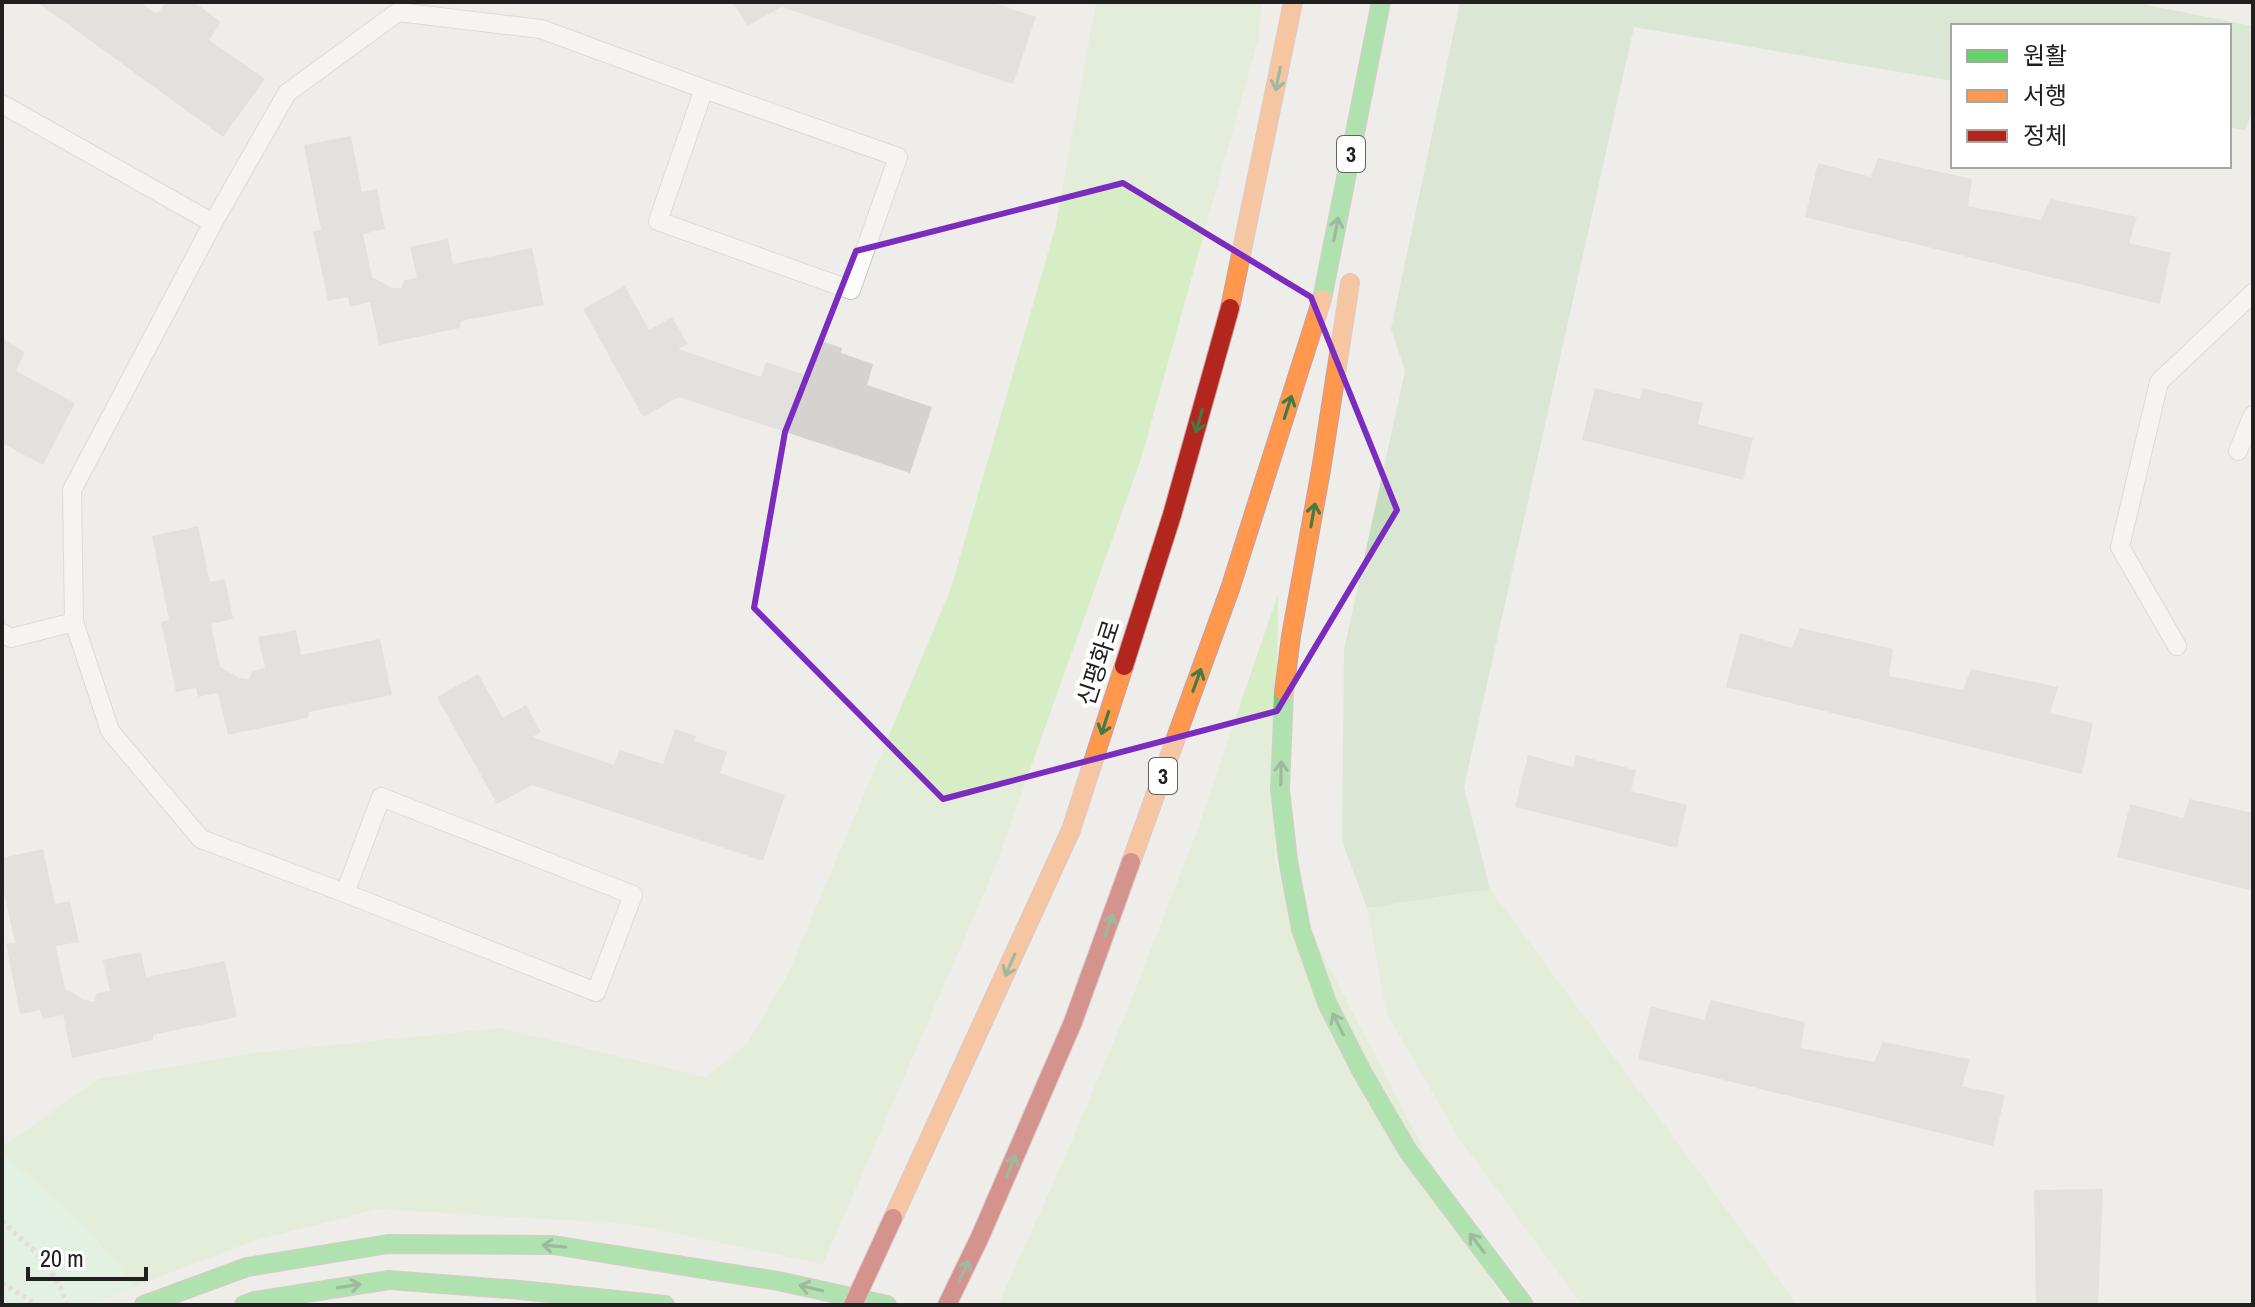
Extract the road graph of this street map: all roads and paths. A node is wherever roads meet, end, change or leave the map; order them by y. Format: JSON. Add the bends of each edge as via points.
{"nodes":[{"id":1,"x":1293,"y":2,"type":"edge"},
{"id":2,"x":1382,"y":2,"type":"edge"},
{"id":3,"x":704,"y":89,"type":"junction"},
{"id":4,"x":2,"y":104,"type":"edge"},
{"id":5,"x":1359,"y":202,"type":"dead end"},
{"id":6,"x":213,"y":223,"type":"junction"},
{"id":7,"x":1352,"y":264,"type":"dead end"},
{"id":8,"x":2253,"y":293,"type":"edge"},
{"id":9,"x":2253,"y":415,"type":"edge"},
{"id":10,"x":2238,"y":451,"type":"dead end"},
{"id":11,"x":74,"y":622,"type":"junction"},
{"id":12,"x":2,"y":633,"type":"edge"},
{"id":13,"x":2177,"y":646,"type":"dead end"},
{"id":14,"x":345,"y":893,"type":"junction"},
{"id":15,"x":2,"y":1221,"type":"edge"},
{"id":16,"x":2,"y":1283,"type":"edge"},
{"id":17,"x":37,"y":1305,"type":"edge"},
{"id":18,"x":67,"y":1305,"type":"edge"},
{"id":19,"x":144,"y":1305,"type":"edge"},
{"id":20,"x":244,"y":1305,"type":"edge"},
{"id":21,"x":665,"y":1305,"type":"edge"},
{"id":22,"x":853,"y":1305,"type":"edge"},
{"id":23,"x":887,"y":1305,"type":"edge"},
{"id":24,"x":947,"y":1305,"type":"edge"},
{"id":25,"x":1524,"y":1305,"type":"edge"}],
"edges":[{"from":1,"to":22,"type":"highway","name":"신평화로","one_way":true,"bridge":true,"via":[[1235,292],[1172,515],[1071,830]]},
{"from":2,"to":5,"type":"highway"},
{"from":24,"to":2,"type":"highway","number":"3","one_way":true,"via":[[1073,1022],[1230,589],[1321,306]]},
{"from":3,"to":3,"type":"lane","via":[[898,157],[851,290],[658,221]]},
{"from":3,"to":6,"type":"lane","via":[[541,29],[398,12],[287,93]]},
{"from":4,"to":6,"type":"lane"},
{"from":6,"to":11,"type":"lane","via":[[72,490]]},
{"from":25,"to":7,"type":"highway","one_way":true,"via":[[1408,1151],[1362,1072],[1327,1003],[1301,929],[1288,860],[1280,789],[1282,709]]},
{"from":8,"to":13,"type":"lane","via":[[2159,382],[2120,547]]},
{"from":9,"to":10,"type":"lane"},
{"from":11,"to":12,"type":"lane","via":[[11,638]]},
{"from":11,"to":14,"type":"lane","via":[[110,731],[201,839]]},
{"from":14,"to":14,"type":"lane","via":[[596,992],[633,895],[381,797]]},
{"from":15,"to":18,"type":"path","via":[[43,1259]]},
{"from":16,"to":17,"type":"path"},
{"from":23,"to":19,"type":"highway","one_way":true,"via":[[778,1281],[553,1245],[403,1244],[247,1267]]},
{"from":20,"to":21,"type":"highway","one_way":true,"via":[[389,1280]]}]}
